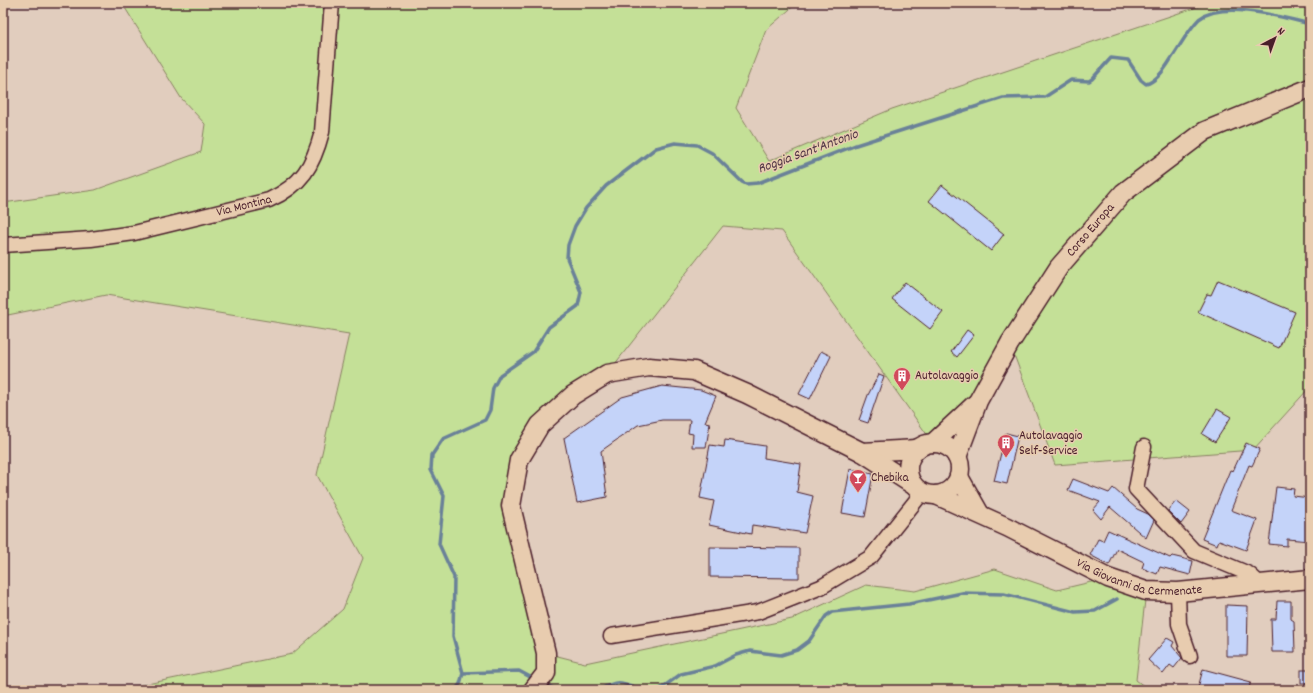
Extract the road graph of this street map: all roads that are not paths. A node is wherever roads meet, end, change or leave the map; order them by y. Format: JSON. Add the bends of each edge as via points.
{"nodes":[{"id":1,"x":332,"y":3,"type":"edge"},
{"id":2,"x":1310,"y":88,"type":"edge"},
{"id":3,"x":3,"y":245,"type":"edge"},
{"id":4,"x":978,"y":401,"type":"junction"},
{"id":5,"x":925,"y":446,"type":"junction"},
{"id":6,"x":1144,"y":447,"type":"dead end"},
{"id":7,"x":862,"y":452,"type":"junction"},
{"id":8,"x":957,"y":456,"type":"junction"},
{"id":9,"x":959,"y":477,"type":"junction"},
{"id":10,"x":924,"y":491,"type":"junction"},
{"id":11,"x":980,"y":514,"type":"junction"},
{"id":12,"x":1310,"y":579,"type":"edge"},
{"id":13,"x":1260,"y":584,"type":"junction"},
{"id":14,"x":1178,"y":592,"type":"junction"},
{"id":15,"x":611,"y":636,"type":"dead end"},
{"id":16,"x":1190,"y":656,"type":"dead end"},
{"id":17,"x":532,"y":690,"type":"edge"}],
"edges":[{"from":1,"to":3,"type":"street","name":"Via Montina","via":[[322,132],[309,167],[297,183],[285,193],[269,200],[134,234]]},
{"from":2,"to":4,"type":"main road","name":"Corso Europa","via":[[1205,131],[1123,193],[1059,266],[1010,343]]},
{"from":4,"to":5,"type":"main road"},
{"from":4,"to":8,"type":"main road","name":"Corso Europa"},
{"from":5,"to":7,"type":"main road"},
{"from":5,"to":8,"type":"main road","via":[[941,444]]},
{"from":5,"to":10,"type":"main road","via":[[908,462],[908,475]]},
{"from":6,"to":13,"type":"street","via":[[1136,489],[1194,551],[1249,574]]},
{"from":7,"to":10,"type":"main road","name":"Via Giovanni da Cermenate"},
{"from":7,"to":17,"type":"main road","name":"Via Giovanni da Cermenate","via":[[747,394],[694,371],[649,367],[607,374],[573,395],[540,425],[520,460],[511,506],[546,653],[546,673]]},
{"from":8,"to":9,"type":"main road"},
{"from":9,"to":10,"type":"main road","via":[[950,490]]},
{"from":9,"to":11,"type":"main road"},
{"from":10,"to":11,"type":"main road","name":"Via Giovanni da Cermenate"},
{"from":10,"to":15,"type":"street","via":[[871,557],[821,587],[758,612]]},
{"from":11,"to":14,"type":"main road","name":"Via Giovanni da Cermenate","via":[[1108,578],[1146,591]]},
{"from":12,"to":13,"type":"main road","name":"Via Giovanni da Cermenate"},
{"from":13,"to":14,"type":"main road","name":"Via Giovanni da Cermenate"},
{"from":14,"to":16,"type":"street","via":[[1179,624]]}]}
